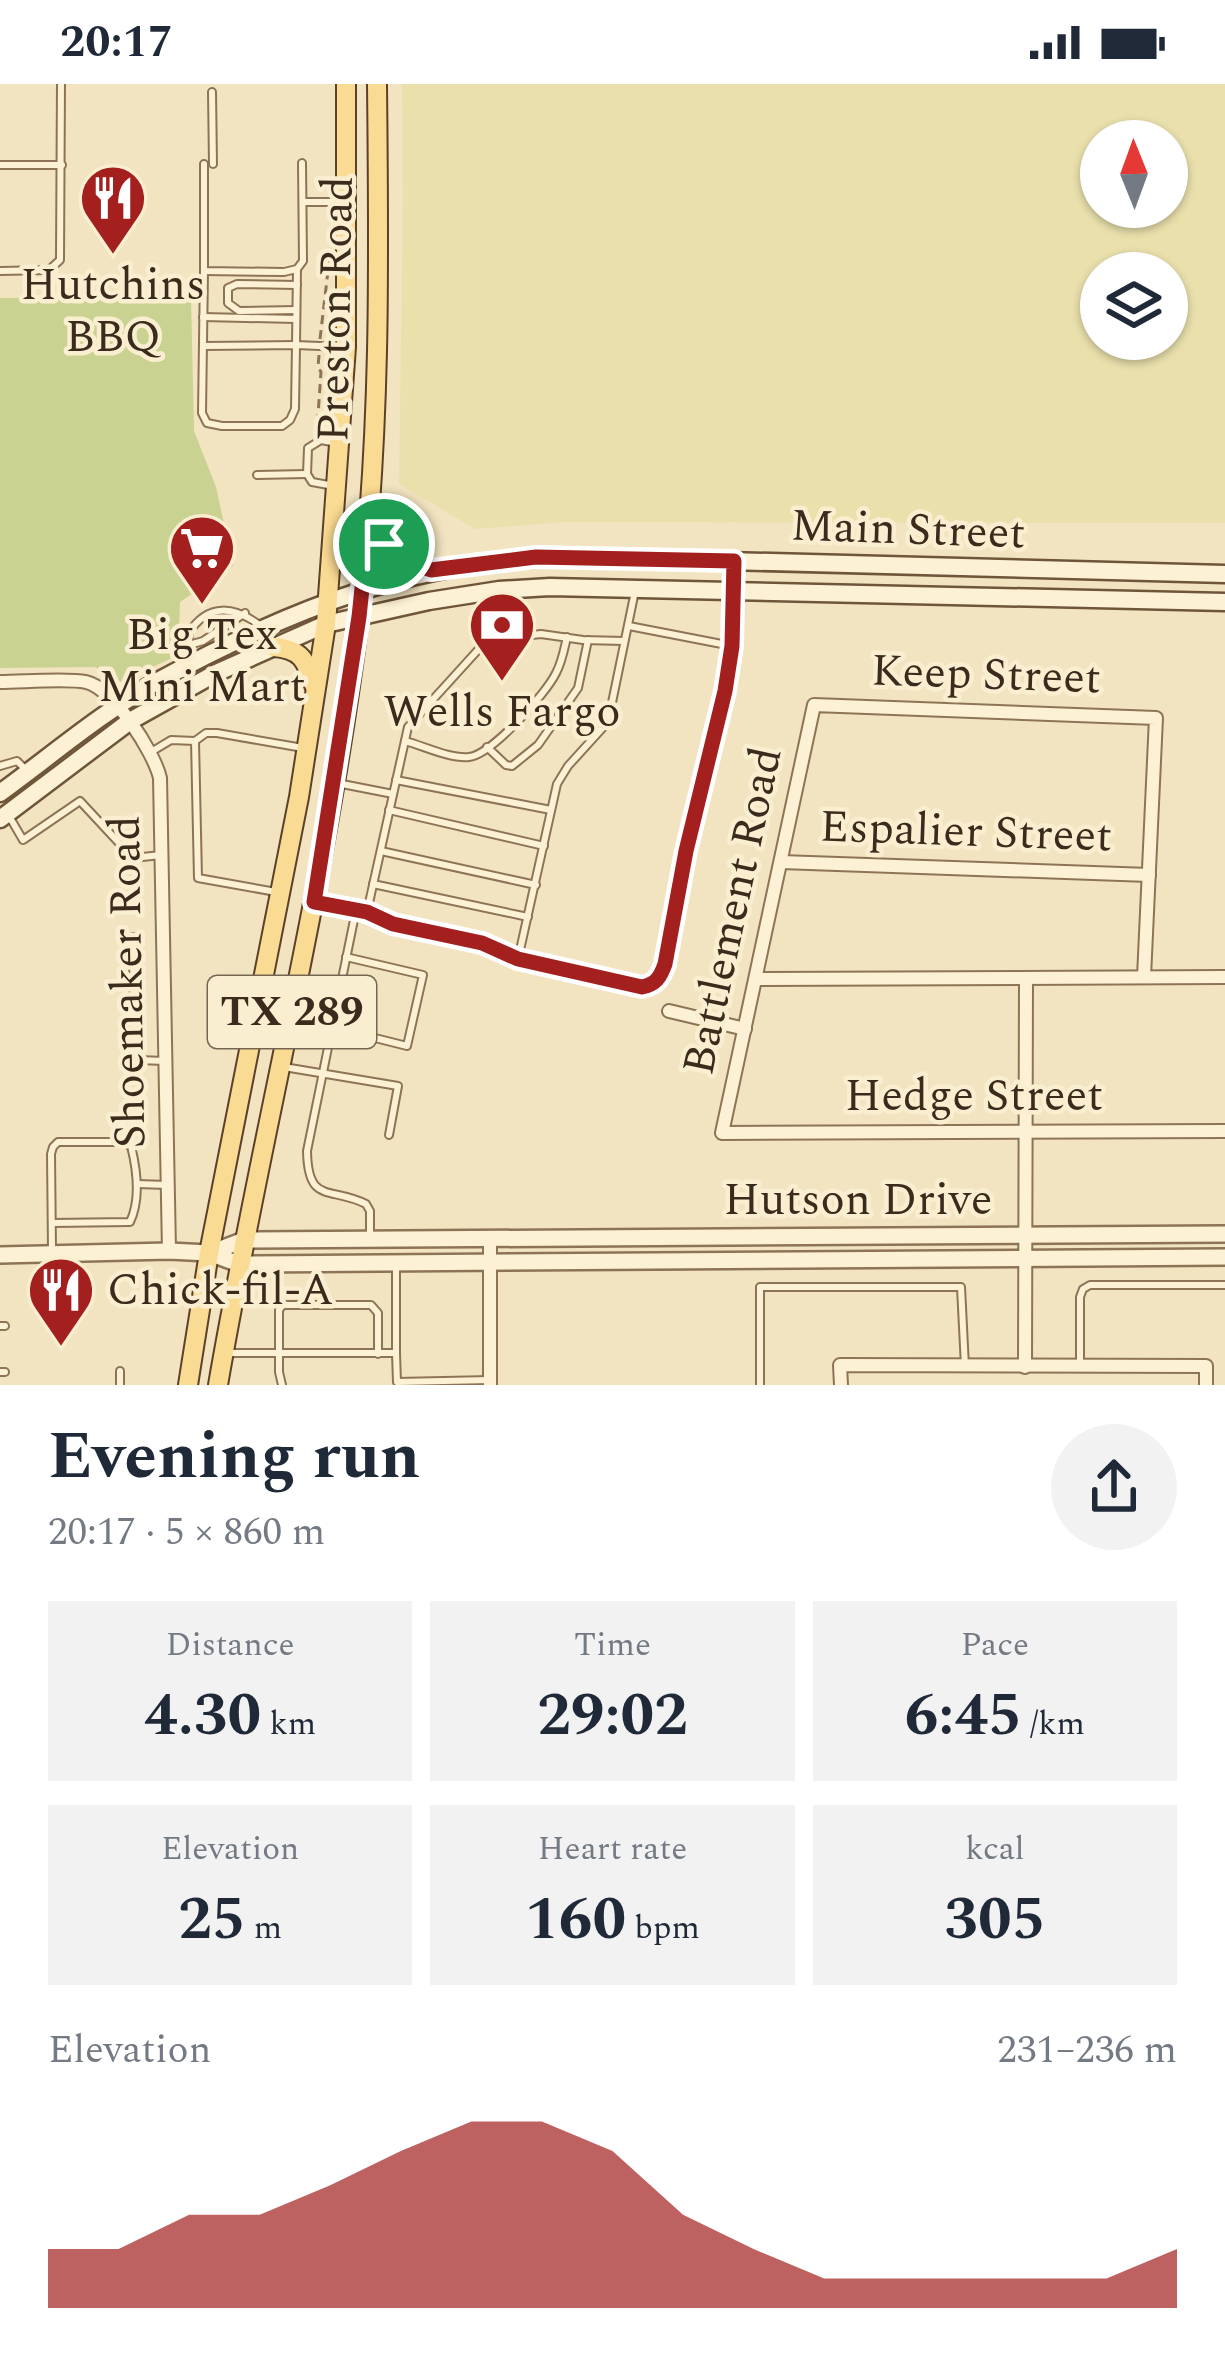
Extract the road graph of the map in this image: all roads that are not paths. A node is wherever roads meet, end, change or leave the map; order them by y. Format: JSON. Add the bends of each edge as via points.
{"nodes":[{"id":1,"x":61,"y":84,"type":"edge"},
{"id":2,"x":346,"y":84,"type":"edge"},
{"id":3,"x":377,"y":84,"type":"edge"},
{"id":4,"x":212,"y":92,"type":"dead end"},
{"id":5,"x":302,"y":163,"type":"dead end"},
{"id":6,"x":0,"y":165,"type":"edge"},
{"id":7,"x":62,"y":165,"type":"junction"},
{"id":8,"x":379,"y":201,"type":"junction"},
{"id":9,"x":303,"y":202,"type":"junction"},
{"id":10,"x":347,"y":202,"type":"junction"},
{"id":11,"x":297,"y":269,"type":"junction"},
{"id":12,"x":0,"y":271,"type":"edge"},
{"id":13,"x":204,"y":271,"type":"junction"},
{"id":14,"x":297,"y":285,"type":"junction"},
{"id":15,"x":296,"y":314,"type":"junction"},
{"id":16,"x":203,"y":317,"type":"junction"},
{"id":17,"x":296,"y":345,"type":"junction"},
{"id":18,"x":203,"y":346,"type":"junction"},
{"id":19,"x":346,"y":347,"type":"junction"},
{"id":20,"x":331,"y":442,"type":"junction"},
{"id":21,"x":307,"y":474,"type":"junction"},
{"id":22,"x":257,"y":475,"type":"dead end"},
{"id":23,"x":338,"y":487,"type":"junction"},
{"id":24,"x":370,"y":511,"type":"junction"},
{"id":25,"x":734,"y":561,"type":"junction"},
{"id":26,"x":431,"y":570,"type":"junction"},
{"id":27,"x":1225,"y":574,"type":"edge"},
{"id":28,"x":635,"y":588,"type":"junction"},
{"id":29,"x":362,"y":589,"type":"junction"},
{"id":30,"x":733,"y":591,"type":"junction"},
{"id":31,"x":328,"y":600,"type":"junction"},
{"id":32,"x":1225,"y":602,"type":"edge"},
{"id":33,"x":245,"y":614,"type":"junction"},
{"id":34,"x":359,"y":617,"type":"junction"},
{"id":35,"x":326,"y":624,"type":"junction"},
{"id":36,"x":628,"y":625,"type":"junction"},
{"id":37,"x":270,"y":638,"type":"junction"},
{"id":38,"x":567,"y":638,"type":"junction"},
{"id":39,"x":588,"y":640,"type":"junction"},
{"id":40,"x":624,"y":641,"type":"junction"},
{"id":41,"x":189,"y":645,"type":"junction"},
{"id":42,"x":732,"y":646,"type":"junction"},
{"id":43,"x":194,"y":664,"type":"junction"},
{"id":44,"x":0,"y":682,"type":"edge"},
{"id":45,"x":316,"y":690,"type":"junction"},
{"id":46,"x":814,"y":705,"type":"joint"},
{"id":47,"x":124,"y":714,"type":"junction"},
{"id":48,"x":195,"y":741,"type":"junction"},
{"id":49,"x":405,"y":741,"type":"junction"},
{"id":50,"x":307,"y":748,"type":"junction"},
{"id":51,"x":487,"y":748,"type":"junction"},
{"id":52,"x":150,"y":752,"type":"junction"},
{"id":53,"x":0,"y":766,"type":"edge"},
{"id":54,"x":28,"y":772,"type":"junction"},
{"id":55,"x":396,"y":779,"type":"junction"},
{"id":56,"x":334,"y":782,"type":"junction"},
{"id":57,"x":0,"y":794,"type":"edge"},
{"id":58,"x":393,"y":794,"type":"junction"},
{"id":59,"x":389,"y":810,"type":"junction"},
{"id":60,"x":551,"y":810,"type":"junction"},
{"id":61,"x":4,"y":816,"type":"edge"},
{"id":62,"x":544,"y":847,"type":"junction"},
{"id":63,"x":381,"y":851,"type":"junction"},
{"id":64,"x":162,"y":855,"type":"junction"},
{"id":65,"x":781,"y":862,"type":"junction"},
{"id":66,"x":1149,"y":874,"type":"junction"},
{"id":67,"x":373,"y":884,"type":"junction"},
{"id":68,"x":536,"y":886,"type":"junction"},
{"id":69,"x":279,"y":893,"type":"junction"},
{"id":70,"x":314,"y":902,"type":"junction"},
{"id":71,"x":356,"y":910,"type":"junction"},
{"id":72,"x":367,"y":912,"type":"junction"},
{"id":73,"x":529,"y":917,"type":"junction"},
{"id":74,"x":133,"y":937,"type":"dead end"},
{"id":75,"x":346,"y":957,"type":"junction"},
{"id":76,"x":518,"y":959,"type":"junction"},
{"id":77,"x":1144,"y":977,"type":"junction"},
{"id":78,"x":1225,"y":977,"type":"edge"},
{"id":79,"x":1026,"y":978,"type":"junction"},
{"id":80,"x":756,"y":979,"type":"junction"},
{"id":81,"x":669,"y":1011,"type":"dead end"},
{"id":82,"x":331,"y":1027,"type":"junction"},
{"id":83,"x":745,"y":1029,"type":"junction"},
{"id":84,"x":165,"y":1061,"type":"junction"},
{"id":85,"x":280,"y":1066,"type":"junction"},
{"id":86,"x":321,"y":1075,"type":"junction"},
{"id":87,"x":1225,"y":1131,"type":"edge"},
{"id":88,"x":1025,"y":1132,"type":"junction"},
{"id":89,"x":722,"y":1133,"type":"joint"},
{"id":90,"x":389,"y":1135,"type":"dead end"},
{"id":91,"x":137,"y":1184,"type":"junction"},
{"id":92,"x":167,"y":1185,"type":"junction"},
{"id":93,"x":52,"y":1223,"type":"junction"},
{"id":94,"x":1225,"y":1234,"type":"edge"},
{"id":95,"x":663,"y":1235,"type":"junction"},
{"id":96,"x":1025,"y":1237,"type":"junction"},
{"id":97,"x":490,"y":1238,"type":"junction"},
{"id":98,"x":370,"y":1239,"type":"junction"},
{"id":99,"x":244,"y":1240,"type":"junction"},
{"id":100,"x":169,"y":1251,"type":"junction"},
{"id":101,"x":209,"y":1253,"type":"junction"},
{"id":102,"x":52,"y":1254,"type":"junction"},
{"id":103,"x":0,"y":1255,"type":"edge"},
{"id":104,"x":1225,"y":1257,"type":"edge"},
{"id":105,"x":1025,"y":1260,"type":"junction"},
{"id":106,"x":490,"y":1261,"type":"junction"},
{"id":107,"x":665,"y":1261,"type":"junction"},
{"id":108,"x":396,"y":1262,"type":"junction"},
{"id":109,"x":239,"y":1264,"type":"junction"},
{"id":110,"x":1225,"y":1285,"type":"edge"},
{"id":111,"x":224,"y":1353,"type":"junction"},
{"id":112,"x":280,"y":1354,"type":"junction"},
{"id":113,"x":378,"y":1354,"type":"junction"},
{"id":114,"x":397,"y":1354,"type":"junction"},
{"id":115,"x":964,"y":1367,"type":"junction"},
{"id":116,"x":1025,"y":1367,"type":"junction"},
{"id":117,"x":1081,"y":1367,"type":"junction"},
{"id":118,"x":120,"y":1371,"type":"dead end"},
{"id":119,"x":396,"y":1383,"type":"edge"},
{"id":120,"x":490,"y":1383,"type":"edge"},
{"id":121,"x":120,"y":1385,"type":"edge"},
{"id":122,"x":188,"y":1385,"type":"edge"},
{"id":123,"x":218,"y":1385,"type":"edge"},
{"id":124,"x":282,"y":1385,"type":"edge"},
{"id":125,"x":760,"y":1385,"type":"edge"},
{"id":126,"x":841,"y":1385,"type":"edge"},
{"id":127,"x":1206,"y":1385,"type":"edge"}],
"edges":[{"from":1,"to":7,"type":"lane"},
{"from":2,"to":10,"type":"main road","name":"Preston Road","number":"TX 289"},
{"from":3,"to":8,"type":"main road","name":"Preston Road","number":"TX 289"},
{"from":4,"to":13,"type":"lane"},
{"from":5,"to":9,"type":"lane"},
{"from":6,"to":7,"type":"lane"},
{"from":7,"to":12,"type":"lane","via":[[59,262],[50,270]]},
{"from":8,"to":10,"type":"main road"},
{"from":8,"to":24,"type":"main road","name":"Preston Road","number":"TX 289"},
{"from":9,"to":10,"type":"lane"},
{"from":9,"to":11,"type":"lane"},
{"from":10,"to":19,"type":"main road","name":"Preston Road","number":"TX 289"},
{"from":11,"to":13,"type":"lane"},
{"from":11,"to":14,"type":"lane"},
{"from":13,"to":16,"type":"lane"},
{"from":14,"to":15,"type":"lane"},
{"from":14,"to":15,"type":"lane","via":[[237,284],[228,291],[238,310]]},
{"from":15,"to":16,"type":"lane"},
{"from":15,"to":17,"type":"lane"},
{"from":16,"to":18,"type":"lane"},
{"from":17,"to":18,"type":"lane"},
{"from":17,"to":18,"type":"lane","via":[[295,409],[282,426],[207,423]]},
{"from":17,"to":19,"type":"lane"},
{"from":19,"to":20,"type":"main road","name":"Preston Road","number":"TX 289"},
{"from":20,"to":21,"type":"lane","via":[[308,448]]},
{"from":20,"to":23,"type":"main road","name":"Preston Road","number":"TX 289"},
{"from":21,"to":22,"type":"lane"},
{"from":21,"to":23,"type":"lane"},
{"from":23,"to":31,"type":"main road","name":"Preston Road","number":"TX 289"},
{"from":24,"to":26,"type":"main road","via":[[389,550]]},
{"from":24,"to":29,"type":"main road","name":"Preston Road","number":"TX 289"},
{"from":25,"to":26,"type":"main road","name":"Main Street","via":[[536,557]]},
{"from":25,"to":27,"type":"main road","name":"Main Street"},
{"from":25,"to":30,"type":"main road"},
{"from":26,"to":29,"type":"main road","name":"Main Street"},
{"from":28,"to":30,"type":"main road","name":"Main Street"},
{"from":28,"to":34,"type":"main road","name":"Main Street","via":[[499,590]]},
{"from":28,"to":36,"type":"lane"},
{"from":29,"to":31,"type":"main road","name":"Main Street"},
{"from":29,"to":34,"type":"main road","name":"Preston Road","number":"TX 289"},
{"from":30,"to":32,"type":"main road","name":"Main Street"},
{"from":30,"to":42,"type":"lane"},
{"from":31,"to":35,"type":"main road","name":"Preston Road","number":"TX 289"},
{"from":31,"to":37,"type":"main road","name":"Main Street"},
{"from":33,"to":37,"type":"lane"},
{"from":33,"to":41,"type":"lane"},
{"from":33,"to":41,"type":"lane","via":[[222,610],[196,622]]},
{"from":34,"to":35,"type":"main road","name":"Main Street"},
{"from":34,"to":56,"type":"main road","name":"Preston Road","number":"TX 289"},
{"from":35,"to":37,"type":"main road","name":"Main Street"},
{"from":35,"to":45,"type":"main road","name":"Preston Road","number":"TX 289"},
{"from":36,"to":40,"type":"lane"},
{"from":36,"to":42,"type":"lane"},
{"from":37,"to":43,"type":"main road","name":"Main Street"},
{"from":37,"to":45,"type":"main road","via":[[298,653]]},
{"from":37,"to":47,"type":"main road","name":"Main Street","via":[[216,673]]},
{"from":38,"to":39,"type":"lane"},
{"from":38,"to":49,"type":"lane","via":[[487,640],[411,722]]},
{"from":38,"to":51,"type":"lane","via":[[547,688]]},
{"from":39,"to":40,"type":"lane"},
{"from":39,"to":51,"type":"lane","via":[[578,688],[538,745],[512,766]]},
{"from":40,"to":60,"type":"lane","via":[[608,722],[560,777]]},
{"from":41,"to":43,"type":"lane"},
{"from":42,"to":76,"type":"lane","via":[[660,977],[642,987]]},
{"from":43,"to":47,"type":"main road","name":"Main Street","via":[[155,682]]},
{"from":44,"to":47,"type":"street","via":[[90,682]]},
{"from":45,"to":50,"type":"main road","name":"Preston Road","number":"TX 289"},
{"from":46,"to":65,"type":"street","name":"Battlement Road"},
{"from":46,"to":66,"type":"street","name":"Keep Street","via":[[1156,718]]},
{"from":47,"to":52,"type":"street","name":"Shoemaker Road"},
{"from":47,"to":54,"type":"main road","name":"Main Street"},
{"from":47,"to":61,"type":"main road","name":"Main Street"},
{"from":48,"to":50,"type":"lane","via":[[217,733]]},
{"from":48,"to":52,"type":"lane","via":[[171,740]]},
{"from":48,"to":69,"type":"lane","via":[[198,878]]},
{"from":49,"to":51,"type":"lane","via":[[466,758]]},
{"from":49,"to":55,"type":"lane"},
{"from":50,"to":69,"type":"main road","name":"Preston Road","number":"TX 289"},
{"from":52,"to":64,"type":"street","name":"Shoemaker Road","via":[[160,778]]},
{"from":53,"to":54,"type":"lane","via":[[17,761]]},
{"from":54,"to":57,"type":"main road","name":"Main Street"},
{"from":55,"to":58,"type":"lane"},
{"from":55,"to":60,"type":"lane"},
{"from":56,"to":58,"type":"lane"},
{"from":56,"to":70,"type":"main road","name":"Preston Road","number":"TX 289"},
{"from":58,"to":59,"type":"lane"},
{"from":59,"to":62,"type":"lane"},
{"from":59,"to":63,"type":"lane"},
{"from":60,"to":62,"type":"lane"},
{"from":61,"to":64,"type":"lane","via":[[23,840],[80,801],[133,857]]},
{"from":62,"to":68,"type":"lane"},
{"from":63,"to":67,"type":"lane"},
{"from":63,"to":68,"type":"lane"},
{"from":64,"to":84,"type":"street","name":"Shoemaker Road"},
{"from":65,"to":66,"type":"street","name":"Espalier Street"},
{"from":65,"to":80,"type":"street","name":"Battlement Road"},
{"from":66,"to":77,"type":"street"},
{"from":67,"to":72,"type":"lane"},
{"from":67,"to":73,"type":"lane"},
{"from":68,"to":73,"type":"lane"},
{"from":69,"to":70,"type":"main road"},
{"from":69,"to":101,"type":"main road","name":"Preston Road","number":"TX 289"},
{"from":70,"to":71,"type":"lane"},
{"from":70,"to":85,"type":"main road","name":"Preston Road","number":"TX 289"},
{"from":71,"to":72,"type":"lane"},
{"from":71,"to":75,"type":"lane"},
{"from":72,"to":76,"type":"lane"},
{"from":73,"to":76,"type":"lane"},
{"from":74,"to":84,"type":"lane","via":[[134,1048],[138,1060]]},
{"from":75,"to":82,"type":"lane"},
{"from":75,"to":82,"type":"lane","via":[[423,975],[407,1046]]},
{"from":77,"to":78,"type":"street"},
{"from":77,"to":79,"type":"street"},
{"from":79,"to":80,"type":"street"},
{"from":79,"to":88,"type":"street"},
{"from":80,"to":83,"type":"street","name":"Battlement Road"},
{"from":81,"to":83,"type":"street"},
{"from":82,"to":86,"type":"lane"},
{"from":83,"to":89,"type":"street","name":"Battlement Road"},
{"from":84,"to":92,"type":"street","name":"Shoemaker Road"},
{"from":85,"to":86,"type":"lane"},
{"from":85,"to":99,"type":"main road","name":"Preston Road","number":"TX 289"},
{"from":86,"to":90,"type":"lane","via":[[398,1087]]},
{"from":86,"to":98,"type":"lane","via":[[308,1172],[321,1192],[366,1204]]},
{"from":87,"to":88,"type":"street","name":"Hedge Street"},
{"from":88,"to":89,"type":"street","name":"Hedge Street"},
{"from":88,"to":96,"type":"street"},
{"from":91,"to":92,"type":"lane"},
{"from":91,"to":93,"type":"lane","via":[[130,1222]]},
{"from":91,"to":93,"type":"lane","via":[[131,1146],[58,1142]]},
{"from":92,"to":100,"type":"street","name":"Shoemaker Road"},
{"from":93,"to":102,"type":"lane"},
{"from":94,"to":96,"type":"street","name":"Hutson Drive"},
{"from":95,"to":96,"type":"street","name":"Hutson Drive"},
{"from":95,"to":97,"type":"street","name":"Hutson Drive"},
{"from":95,"to":107,"type":"street"},
{"from":96,"to":105,"type":"street"},
{"from":97,"to":98,"type":"street","name":"Hutson Drive"},
{"from":97,"to":106,"type":"street"},
{"from":98,"to":99,"type":"street","name":"Hutson Drive"},
{"from":99,"to":101,"type":"street","name":"Hutson Drive"},
{"from":99,"to":109,"type":"main road","name":"Preston Road","number":"TX 289"},
{"from":100,"to":101,"type":"street"},
{"from":100,"to":102,"type":"street"},
{"from":101,"to":109,"type":"street","name":"Hutson Drive"},
{"from":101,"to":122,"type":"main road","name":"Preston Road","number":"TX 289"},
{"from":102,"to":103,"type":"street"},
{"from":104,"to":105,"type":"street","name":"Hutson Drive"},
{"from":105,"to":107,"type":"street","name":"Hutson Drive"},
{"from":105,"to":116,"type":"street"},
{"from":106,"to":107,"type":"street","name":"Hutson Drive"},
{"from":106,"to":108,"type":"street","name":"Hutson Drive"},
{"from":106,"to":120,"type":"street"},
{"from":108,"to":109,"type":"street","name":"Hutson Drive"},
{"from":108,"to":114,"type":"lane"},
{"from":109,"to":111,"type":"main road","name":"Preston Road","number":"TX 289"},
{"from":110,"to":117,"type":"lane","via":[[1090,1285],[1081,1297]]},
{"from":111,"to":112,"type":"lane"},
{"from":111,"to":123,"type":"main road","name":"Preston Road","number":"TX 289"},
{"from":112,"to":113,"type":"lane"},
{"from":112,"to":113,"type":"lane","via":[[279,1310],[310,1304],[376,1308]]},
{"from":112,"to":124,"type":"lane"},
{"from":113,"to":114,"type":"lane"},
{"from":114,"to":119,"type":"lane"},
{"from":115,"to":116,"type":"street"},
{"from":115,"to":125,"type":"lane","via":[[962,1286],[760,1287]]},
{"from":115,"to":126,"type":"street","via":[[840,1365]]},
{"from":116,"to":117,"type":"street"},
{"from":117,"to":127,"type":"street","via":[[1205,1366]]},
{"from":118,"to":121,"type":"lane"},
{"from":119,"to":120,"type":"lane"}]}
